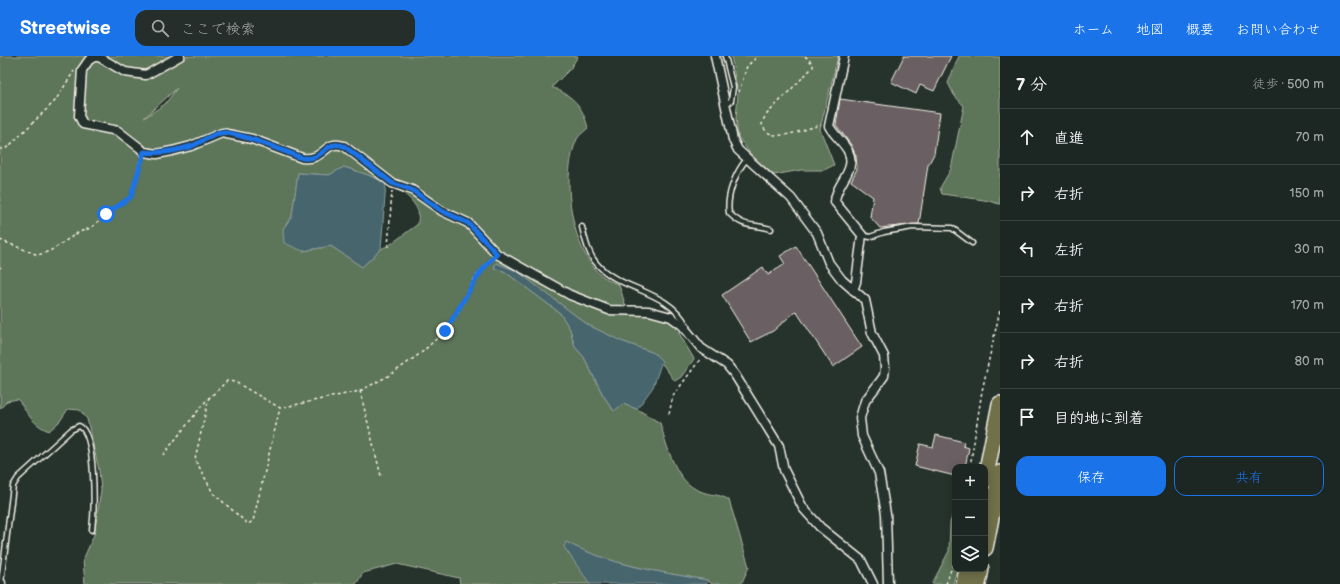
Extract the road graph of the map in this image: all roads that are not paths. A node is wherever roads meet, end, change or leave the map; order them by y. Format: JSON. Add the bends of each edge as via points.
{"nodes":[{"id":1,"x":180,"y":56,"type":"edge"},
{"id":2,"x":715,"y":56,"type":"edge"},
{"id":3,"x":725,"y":56,"type":"edge"},
{"id":4,"x":844,"y":56,"type":"edge"},
{"id":5,"x":727,"y":103,"type":"junction"},
{"id":6,"x":747,"y":159,"type":"junction"},
{"id":7,"x":582,"y":227,"type":"dead end"},
{"id":8,"x":771,"y":229,"type":"dead end"},
{"id":9,"x":862,"y":235,"type":"junction"},
{"id":10,"x":972,"y":243,"type":"dead end"},
{"id":11,"x":853,"y":290,"type":"junction"},
{"id":12,"x":686,"y":330,"type":"junction"},
{"id":13,"x":1000,"y":404,"type":"edge"},
{"id":14,"x":988,"y":465,"type":"edge"},
{"id":15,"x":1000,"y":473,"type":"edge"},
{"id":16,"x":92,"y":530,"type":"dead end"},
{"id":17,"x":987,"y":536,"type":"edge"},
{"id":18,"x":966,"y":572,"type":"edge"},
{"id":19,"x":980,"y":572,"type":"edge"},
{"id":20,"x":0,"y":583,"type":"edge"},
{"id":21,"x":874,"y":584,"type":"edge"},
{"id":22,"x":888,"y":584,"type":"edge"},
{"id":23,"x":964,"y":584,"type":"edge"},
{"id":24,"x":978,"y":584,"type":"edge"}],
"edges":[{"from":1,"to":12,"type":"street","via":[[146,75],[125,72],[99,57],[94,57],[82,70],[79,116],[84,124],[118,130],[144,152],[156,154],[191,146],[222,133],[252,139],[310,159],[318,157],[329,146],[344,146],[392,183],[412,190],[442,211],[468,223],[497,254],[582,300],[609,310],[649,311],[671,317]]},
{"from":2,"to":5,"type":"street"},
{"from":3,"to":5,"type":"lane","via":[[733,87],[731,101]]},
{"from":4,"to":9,"type":"street","via":[[829,125],[848,152],[851,162],[835,195],[835,202]]},
{"from":5,"to":6,"type":"street","via":[[734,140],[738,150]]},
{"from":6,"to":8,"type":"lane","via":[[739,168],[729,202],[729,213],[741,224],[760,225]]},
{"from":6,"to":11,"type":"street","via":[[791,198],[817,233],[829,263]]},
{"from":7,"to":12,"type":"lane","via":[[596,264],[643,292],[660,298],[682,318],[687,326]]},
{"from":9,"to":10,"type":"lane","via":[[870,237],[913,227],[952,228]]},
{"from":9,"to":11,"type":"street"},
{"from":11,"to":22,"type":"street","via":[[865,300],[872,333],[884,356],[884,376],[865,401],[860,418],[862,436],[878,473],[886,514]]},
{"from":12,"to":21,"type":"street","via":[[701,348],[727,365],[779,446],[784,470],[803,508],[820,526],[861,560]]},
{"from":13,"to":14,"type":"highway"},
{"from":15,"to":17,"type":"highway"},
{"from":16,"to":20,"type":"lane","via":[[93,463],[84,431],[79,426],[71,430],[18,478],[13,486]]},
{"from":18,"to":23,"type":"highway"},
{"from":19,"to":24,"type":"highway"}]}
